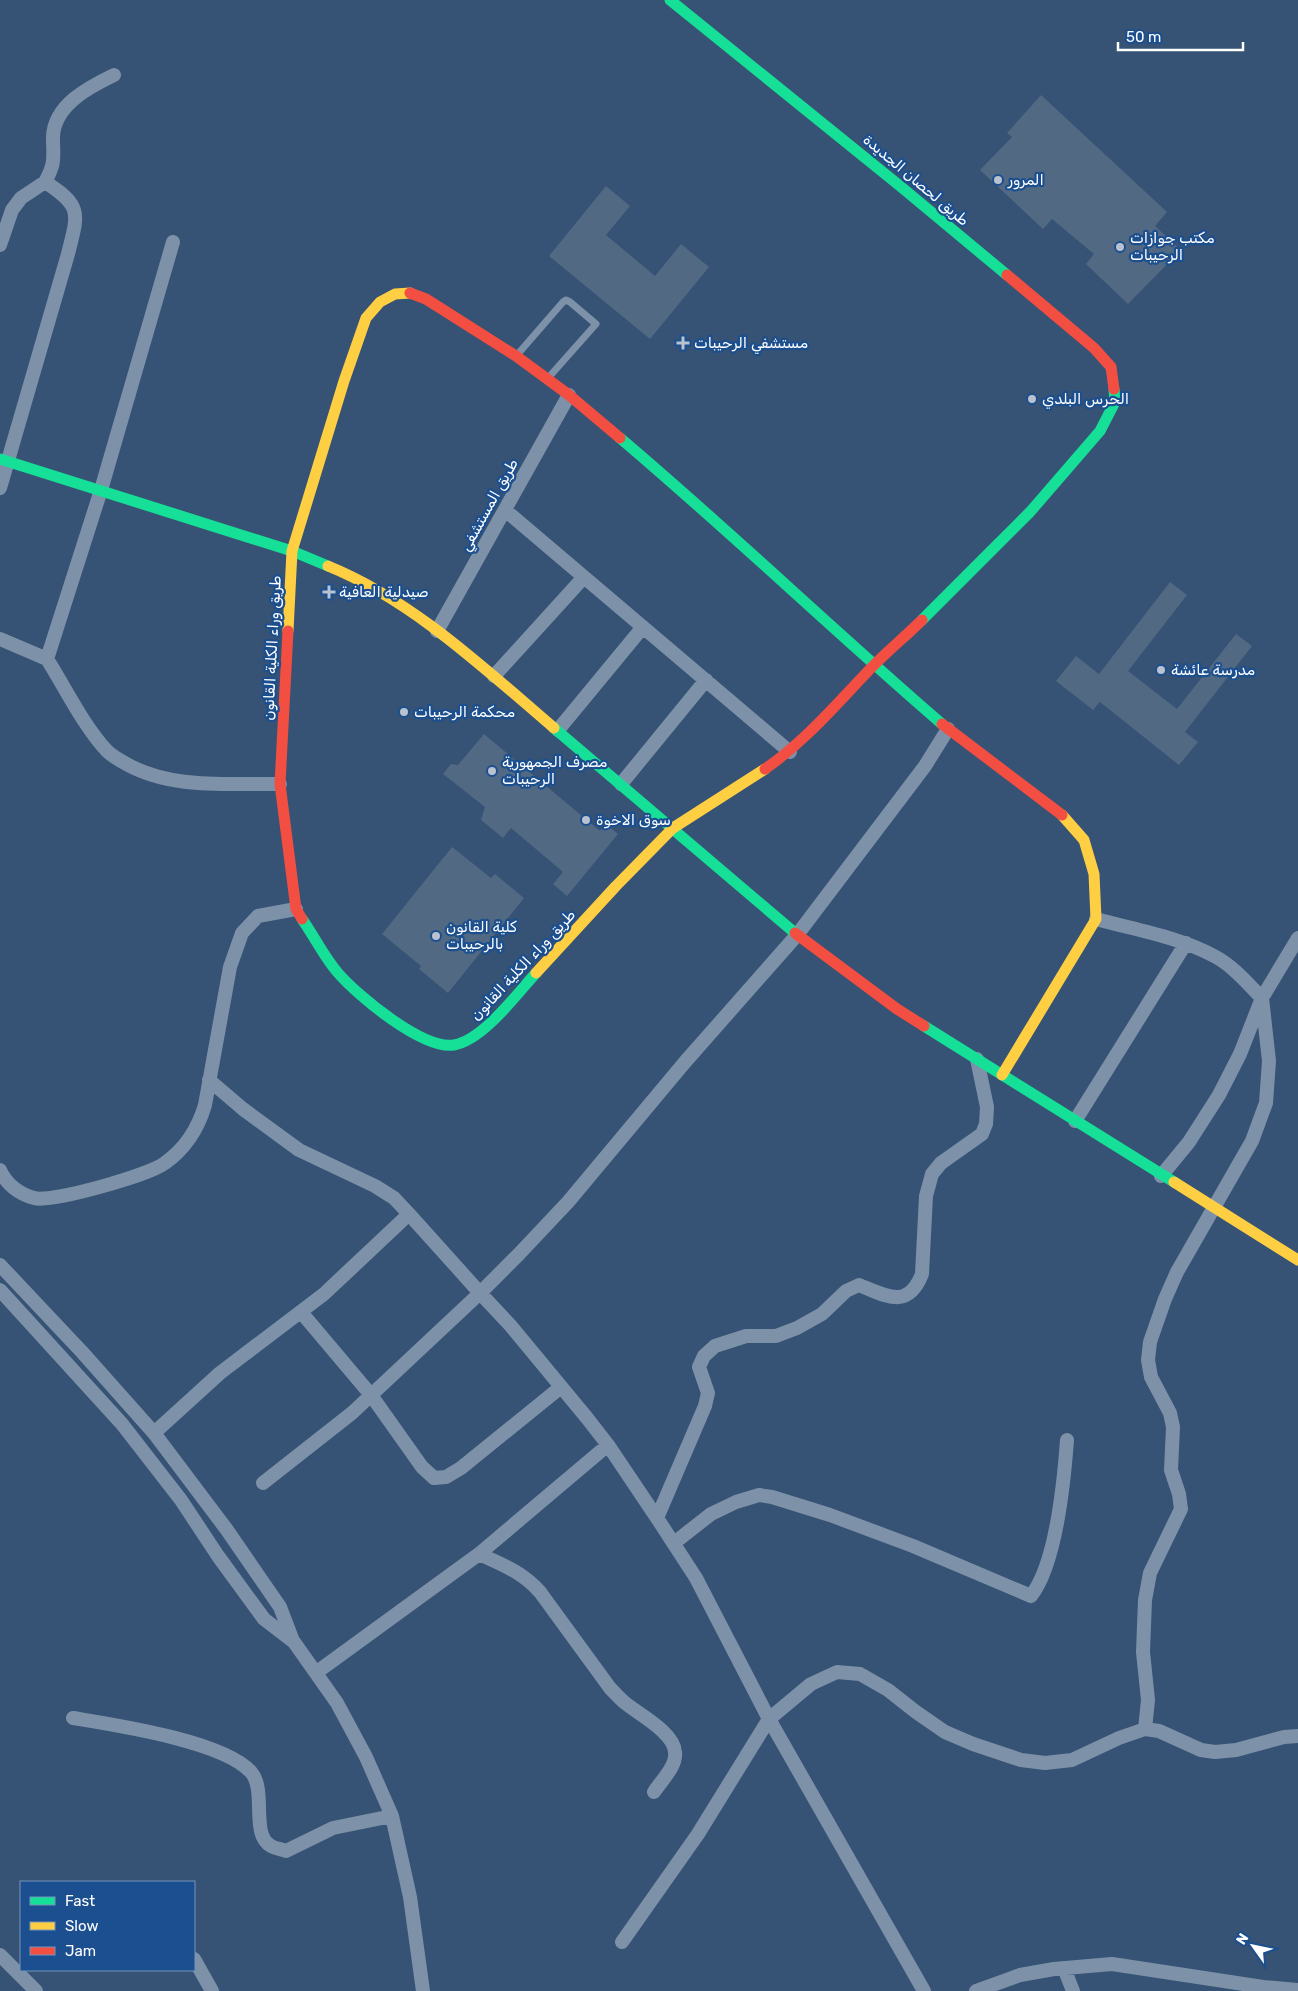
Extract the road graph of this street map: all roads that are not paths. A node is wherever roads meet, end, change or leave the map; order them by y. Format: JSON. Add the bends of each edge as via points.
{"nodes":[{"id":1,"x":670,"y":0,"type":"edge"},
{"id":2,"x":114,"y":75,"type":"dead end"},
{"id":3,"x":45,"y":182,"type":"junction"},
{"id":4,"x":173,"y":242,"type":"dead end"},
{"id":5,"x":0,"y":245,"type":"edge"},
{"id":6,"x":516,"y":356,"type":"junction"},
{"id":7,"x":547,"y":379,"type":"junction"},
{"id":8,"x":569,"y":395,"type":"junction"},
{"id":9,"x":1115,"y":402,"type":"joint"},
{"id":10,"x":4,"y":461,"type":"edge"},
{"id":11,"x":0,"y":488,"type":"edge"},
{"id":12,"x":101,"y":490,"type":"junction"},
{"id":13,"x":505,"y":510,"type":"junction"},
{"id":14,"x":292,"y":551,"type":"junction"},
{"id":15,"x":584,"y":577,"type":"junction"},
{"id":16,"x":642,"y":627,"type":"junction"},
{"id":17,"x":437,"y":631,"type":"junction"},
{"id":18,"x":0,"y":640,"type":"edge"},
{"id":19,"x":47,"y":659,"type":"junction"},
{"id":20,"x":874,"y":665,"type":"junction"},
{"id":21,"x":494,"y":676,"type":"junction"},
{"id":22,"x":706,"y":680,"type":"junction"},
{"id":23,"x":948,"y":729,"type":"junction"},
{"id":24,"x":558,"y":730,"type":"junction"},
{"id":25,"x":790,"y":752,"type":"junction"},
{"id":26,"x":280,"y":784,"type":"junction"},
{"id":27,"x":621,"y":784,"type":"junction"},
{"id":28,"x":673,"y":828,"type":"junction"},
{"id":29,"x":296,"y":909,"type":"junction"},
{"id":30,"x":1096,"y":919,"type":"junction"},
{"id":31,"x":797,"y":935,"type":"junction"},
{"id":32,"x":1298,"y":938,"type":"edge"},
{"id":33,"x":1186,"y":943,"type":"junction"},
{"id":34,"x":1262,"y":998,"type":"junction"},
{"id":35,"x":977,"y":1059,"type":"junction"},
{"id":36,"x":1002,"y":1075,"type":"junction"},
{"id":37,"x":209,"y":1080,"type":"junction"},
{"id":38,"x":1076,"y":1121,"type":"junction"},
{"id":39,"x":0,"y":1170,"type":"edge"},
{"id":40,"x":1161,"y":1176,"type":"junction"},
{"id":41,"x":1213,"y":1207,"type":"junction"},
{"id":42,"x":409,"y":1214,"type":"junction"},
{"id":43,"x":1298,"y":1260,"type":"edge"},
{"id":44,"x":0,"y":1266,"type":"edge"},
{"id":45,"x":13,"y":1281,"type":"junction"},
{"id":46,"x":1,"y":1291,"type":"edge"},
{"id":47,"x":480,"y":1293,"type":"junction"},
{"id":48,"x":301,"y":1312,"type":"junction"},
{"id":49,"x":562,"y":1387,"type":"junction"},
{"id":50,"x":371,"y":1396,"type":"junction"},
{"id":51,"x":154,"y":1433,"type":"junction"},
{"id":52,"x":1067,"y":1440,"type":"dead end"},
{"id":53,"x":608,"y":1445,"type":"junction"},
{"id":54,"x":263,"y":1483,"type":"dead end"},
{"id":55,"x":658,"y":1518,"type":"junction"},
{"id":56,"x":674,"y":1543,"type":"junction"},
{"id":57,"x":479,"y":1554,"type":"junction"},
{"id":58,"x":294,"y":1642,"type":"junction"},
{"id":59,"x":317,"y":1672,"type":"junction"},
{"id":60,"x":73,"y":1718,"type":"dead end"},
{"id":61,"x":769,"y":1719,"type":"junction"},
{"id":62,"x":1145,"y":1729,"type":"junction"},
{"id":63,"x":1298,"y":1736,"type":"edge"},
{"id":64,"x":654,"y":1792,"type":"dead end"},
{"id":65,"x":392,"y":1816,"type":"junction"},
{"id":66,"x":622,"y":1942,"type":"dead end"},
{"id":67,"x":0,"y":1955,"type":"edge"},
{"id":68,"x":195,"y":1961,"type":"edge"},
{"id":69,"x":1064,"y":1968,"type":"junction"},
{"id":70,"x":1298,"y":1990,"type":"edge"},
{"id":71,"x":36,"y":1991,"type":"edge"},
{"id":72,"x":212,"y":1991,"type":"edge"},
{"id":73,"x":423,"y":1991,"type":"edge"},
{"id":74,"x":924,"y":1991,"type":"edge"},
{"id":75,"x":976,"y":1991,"type":"edge"},
{"id":76,"x":1073,"y":1991,"type":"edge"}],
"edges":[{"from":1,"to":9,"type":"street","name":"طريق لحصان الجديدة","via":[[1094,348],[1111,367]]},
{"from":2,"to":3,"type":"street","via":[[76,97],[56,120],[53,168]]},
{"from":3,"to":5,"type":"street","via":[[21,198],[12,210]]},
{"from":3,"to":10,"type":"street","via":[[72,202],[75,224]]},
{"from":4,"to":12,"type":"street"},
{"from":6,"to":7,"type":"street","name":"طريق وراء الكلية القانون"},
{"from":6,"to":7,"type":"lane","via":[[563,302],[570,302],[596,324]]},
{"from":6,"to":14,"type":"street","name":"طريق وراء الكلية القانون","via":[[413,293],[395,294],[380,302],[366,318]]},
{"from":7,"to":8,"type":"street","name":"طريق وراء الكلية القانون"},
{"from":8,"to":13,"type":"street","name":"طريق المستشفي"},
{"from":8,"to":20,"type":"street","name":"طريق وراء الكلية القانون","via":[[672,482]]},
{"from":9,"to":20,"type":"street","name":"طريق وراء الكلية القانون","via":[[1100,431],[1030,512],[951,593]]},
{"from":10,"to":11,"type":"street"},
{"from":10,"to":12,"type":"street"},
{"from":12,"to":14,"type":"street"},
{"from":12,"to":19,"type":"street"},
{"from":13,"to":15,"type":"street"},
{"from":13,"to":17,"type":"street","name":"طريق المستشفي"},
{"from":14,"to":17,"type":"street","via":[[374,587]]},
{"from":14,"to":26,"type":"street","name":"طريق وراء الكلية القانون"},
{"from":15,"to":16,"type":"street"},
{"from":15,"to":21,"type":"street"},
{"from":16,"to":22,"type":"street"},
{"from":16,"to":24,"type":"street"},
{"from":17,"to":21,"type":"street"},
{"from":18,"to":19,"type":"street"},
{"from":19,"to":26,"type":"street","via":[[108,753],[131,767],[150,776],[188,782]]},
{"from":20,"to":23,"type":"street","name":"طريق وراء الكلية القانون"},
{"from":20,"to":25,"type":"street","name":"طريق وراء الكلية القانون"},
{"from":21,"to":24,"type":"street"},
{"from":22,"to":25,"type":"street"},
{"from":22,"to":27,"type":"street"},
{"from":23,"to":30,"type":"street","name":"طريق وراء الكلية القانون","via":[[1061,814],[1084,840],[1094,874]]},
{"from":23,"to":31,"type":"street","via":[[924,766]]},
{"from":24,"to":27,"type":"street"},
{"from":25,"to":28,"type":"street","name":"طريق وراء الكلية القانون","via":[[767,770]]},
{"from":26,"to":29,"type":"street","name":"طريق وراء الكلية القانون"},
{"from":27,"to":28,"type":"street"},
{"from":28,"to":29,"type":"street","name":"طريق وراء الكلية القانون","via":[[481,1034],[454,1045],[427,1041],[391,1020],[357,992],[337,972]]},
{"from":28,"to":31,"type":"street"},
{"from":29,"to":37,"type":"street","via":[[258,916],[242,933],[230,967]]},
{"from":30,"to":33,"type":"street"},
{"from":30,"to":36,"type":"street"},
{"from":31,"to":35,"type":"street","via":[[897,1009]]},
{"from":31,"to":47,"type":"street","via":[[568,1202]]},
{"from":32,"to":34,"type":"street"},
{"from":33,"to":34,"type":"street","via":[[1218,958]]},
{"from":33,"to":38,"type":"street"},
{"from":34,"to":40,"type":"street","via":[[1240,1054],[1219,1095],[1189,1142]]},
{"from":34,"to":41,"type":"street","via":[[1269,1061],[1266,1103],[1252,1142]]},
{"from":35,"to":36,"type":"street"},
{"from":35,"to":55,"type":"street","via":[[987,1107],[986,1124],[982,1134],[941,1163],[932,1174],[926,1196],[922,1274],[917,1286],[909,1294],[896,1298],[859,1285],[846,1291],[822,1314],[797,1328],[776,1336],[746,1336],[715,1346],[704,1356],[699,1367],[708,1393],[705,1406]]},
{"from":36,"to":38,"type":"street"},
{"from":37,"to":39,"type":"street","via":[[194,1135],[164,1164],[147,1172],[51,1199],[35,1198],[16,1191]]},
{"from":37,"to":42,"type":"street","via":[[242,1109],[299,1150],[375,1186],[394,1198]]},
{"from":38,"to":40,"type":"street"},
{"from":40,"to":41,"type":"street"},
{"from":41,"to":43,"type":"street"},
{"from":41,"to":62,"type":"street","via":[[1177,1272],[1150,1342],[1148,1360],[1151,1377],[1170,1413],[1173,1427],[1171,1470],[1181,1510],[1150,1573],[1145,1600],[1143,1652],[1148,1700]]},
{"from":42,"to":47,"type":"street"},
{"from":42,"to":48,"type":"street"},
{"from":44,"to":45,"type":"street"},
{"from":45,"to":46,"type":"street"},
{"from":45,"to":51,"type":"street"},
{"from":46,"to":58,"type":"street","via":[[134,1440],[181,1500],[264,1620]]},
{"from":47,"to":49,"type":"street"},
{"from":47,"to":50,"type":"street"},
{"from":48,"to":50,"type":"street"},
{"from":48,"to":51,"type":"street","via":[[220,1373]]},
{"from":49,"to":50,"type":"street","via":[[461,1468],[446,1477],[434,1478],[422,1467]]},
{"from":49,"to":53,"type":"street"},
{"from":50,"to":54,"type":"street"},
{"from":51,"to":58,"type":"street","via":[[228,1530],[280,1607]]},
{"from":52,"to":56,"type":"street","via":[[1064,1480],[1052,1544],[1031,1596],[913,1546],[811,1509],[759,1495],[711,1514]]},
{"from":53,"to":55,"type":"street"},
{"from":53,"to":57,"type":"street"},
{"from":55,"to":56,"type":"street"},
{"from":56,"to":61,"type":"street","via":[[696,1578]]},
{"from":57,"to":59,"type":"street"},
{"from":57,"to":64,"type":"street","via":[[531,1581],[610,1688],[649,1719],[672,1743],[676,1752],[673,1765]]},
{"from":58,"to":59,"type":"street"},
{"from":59,"to":65,"type":"street","via":[[366,1757]]},
{"from":60,"to":65,"type":"street","via":[[169,1736],[236,1760],[252,1773],[259,1792],[262,1836],[271,1846],[286,1850],[333,1828]]},
{"from":61,"to":62,"type":"street","via":[[811,1684],[837,1672],[860,1674],[888,1690],[945,1732],[1021,1760],[1045,1763],[1072,1760]]},
{"from":61,"to":66,"type":"street","via":[[698,1834]]},
{"from":61,"to":74,"type":"street"},
{"from":62,"to":63,"type":"street","via":[[1215,1752]]},
{"from":65,"to":73,"type":"street","via":[[410,1897]]},
{"from":67,"to":71,"type":"street"},
{"from":68,"to":72,"type":"street"},
{"from":69,"to":70,"type":"street","via":[[1112,1964]]},
{"from":69,"to":75,"type":"street","via":[[1020,1975]]},
{"from":69,"to":76,"type":"street"}]}
